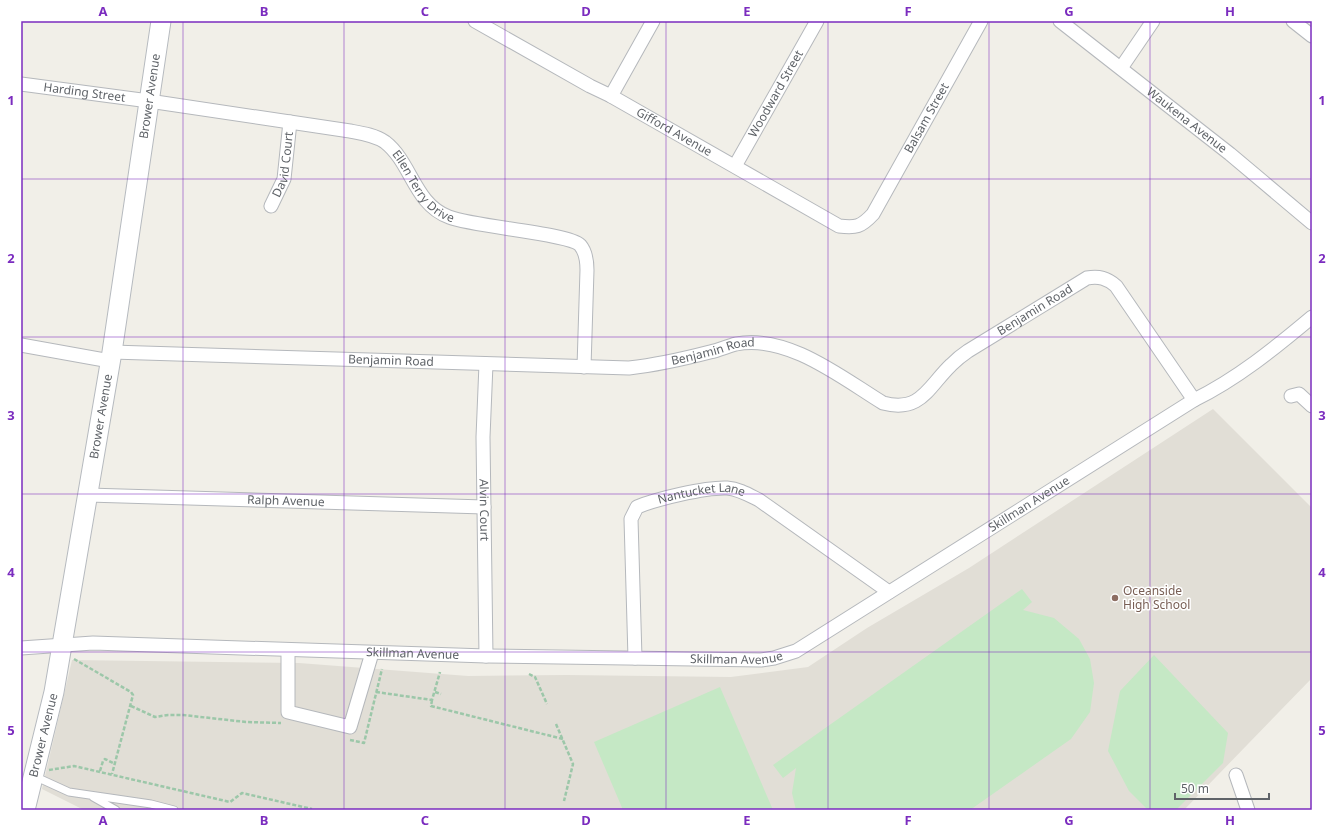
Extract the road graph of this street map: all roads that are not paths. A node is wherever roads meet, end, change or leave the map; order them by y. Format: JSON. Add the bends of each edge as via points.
{"nodes":[{"id":1,"x":161,"y":21,"type":"edge"},
{"id":2,"x":654,"y":21,"type":"edge"},
{"id":3,"x":817,"y":21,"type":"edge"},
{"id":4,"x":981,"y":21,"type":"edge"},
{"id":5,"x":1060,"y":21,"type":"edge"},
{"id":6,"x":1153,"y":21,"type":"edge"},
{"id":7,"x":1293,"y":21,"type":"edge"},
{"id":8,"x":483,"y":23,"type":"edge"},
{"id":9,"x":1312,"y":36,"type":"edge"},
{"id":10,"x":1121,"y":68,"type":"junction"},
{"id":11,"x":21,"y":84,"type":"edge"},
{"id":12,"x":612,"y":96,"type":"junction"},
{"id":13,"x":149,"y":101,"type":"junction"},
{"id":14,"x":290,"y":122,"type":"junction"},
{"id":15,"x":735,"y":166,"type":"junction"},
{"id":16,"x":271,"y":206,"type":"dead end"},
{"id":17,"x":873,"y":214,"type":"joint"},
{"id":18,"x":1312,"y":223,"type":"edge"},
{"id":19,"x":1312,"y":317,"type":"edge"},
{"id":20,"x":21,"y":345,"type":"edge"},
{"id":21,"x":111,"y":356,"type":"junction"},
{"id":22,"x":486,"y":364,"type":"junction"},
{"id":23,"x":584,"y":367,"type":"junction"},
{"id":24,"x":1291,"y":396,"type":"dead end"},
{"id":25,"x":1194,"y":400,"type":"junction"},
{"id":26,"x":1312,"y":406,"type":"edge"},
{"id":27,"x":88,"y":495,"type":"junction"},
{"id":28,"x":484,"y":506,"type":"junction"},
{"id":29,"x":889,"y":592,"type":"junction"},
{"id":30,"x":21,"y":648,"type":"edge"},
{"id":31,"x":288,"y":650,"type":"junction"},
{"id":32,"x":68,"y":652,"type":"junction"},
{"id":33,"x":372,"y":653,"type":"junction"},
{"id":34,"x":486,"y":656,"type":"junction"},
{"id":35,"x":634,"y":658,"type":"junction"},
{"id":36,"x":41,"y":773,"type":"junction"},
{"id":37,"x":1236,"y":775,"type":"dead end"},
{"id":38,"x":87,"y":794,"type":"junction"},
{"id":39,"x":25,"y":810,"type":"edge"},
{"id":40,"x":116,"y":810,"type":"edge"},
{"id":41,"x":174,"y":810,"type":"edge"},
{"id":42,"x":1248,"y":810,"type":"edge"}],
"edges":[{"from":1,"to":13,"type":"main road","name":"Brower Avenue"},
{"from":2,"to":12,"type":"street"},
{"from":3,"to":15,"type":"street","name":"Woodward Street"},
{"from":4,"to":17,"type":"street","name":"Balsam Street"},
{"from":5,"to":10,"type":"street","name":"Waukena Avenue"},
{"from":6,"to":10,"type":"street"},
{"from":7,"to":9,"type":"street"},
{"from":8,"to":12,"type":"street","name":"Gifford Avenue","via":[[590,86]]},
{"from":10,"to":18,"type":"street","name":"Waukena Avenue"},
{"from":11,"to":13,"type":"street","name":"Harding Street"},
{"from":12,"to":15,"type":"street","name":"Gifford Avenue"},
{"from":13,"to":14,"type":"street","name":"Ellen Terry Drive"},
{"from":13,"to":21,"type":"main road","name":"Brower Avenue"},
{"from":14,"to":16,"type":"street","name":"David Court","via":[[284,179]]},
{"from":14,"to":23,"type":"street","name":"Ellen Terry Drive","via":[[369,135],[384,142],[396,154],[431,208],[448,217],[471,224],[561,237],[580,245],[586,256],[587,270]]},
{"from":15,"to":17,"type":"street","name":"Gifford Avenue","via":[[839,226],[853,228],[864,224]]},
{"from":19,"to":25,"type":"street","name":"Skillman Avenue","via":[[1274,349]]},
{"from":20,"to":21,"type":"street","name":"Benjamin Road"},
{"from":21,"to":22,"type":"street","name":"Benjamin Road"},
{"from":21,"to":27,"type":"main road","name":"Brower Avenue"},
{"from":22,"to":23,"type":"street","name":"Benjamin Road"},
{"from":22,"to":28,"type":"street","name":"Alvin Court"},
{"from":23,"to":25,"type":"street","name":"Benjamin Road","via":[[647,366],[737,344],[761,344],[800,354],[883,404],[906,406],[922,398],[951,365],[968,351],[1087,278],[1096,276],[1109,280],[1116,286]]},
{"from":24,"to":26,"type":"street","via":[[1299,394]]},
{"from":25,"to":29,"type":"street","name":"Skillman Avenue"},
{"from":27,"to":28,"type":"street","name":"Ralph Avenue"},
{"from":27,"to":32,"type":"main road","name":"Brower Avenue"},
{"from":28,"to":34,"type":"street","name":"Alvin Court"},
{"from":29,"to":35,"type":"street","name":"Skillman Avenue","via":[[796,651],[774,658]]},
{"from":29,"to":35,"type":"street","name":"Nantucket Lane","via":[[745,492],[728,488],[652,501],[636,507],[631,519]]},
{"from":30,"to":32,"type":"street","name":"Skillman Avenue"},
{"from":31,"to":32,"type":"street","name":"Skillman Avenue","via":[[93,643]]},
{"from":31,"to":33,"type":"street","name":"Skillman Avenue"},
{"from":31,"to":33,"type":"street","via":[[288,712],[350,727]]},
{"from":32,"to":36,"type":"main road","name":"Brower Avenue","via":[[54,692]]},
{"from":33,"to":34,"type":"street","name":"Skillman Avenue"},
{"from":34,"to":35,"type":"street","name":"Skillman Avenue"},
{"from":36,"to":38,"type":"lane","via":[[69,792]]},
{"from":36,"to":39,"type":"main road","name":"Brower Avenue"},
{"from":37,"to":42,"type":"street"},
{"from":38,"to":40,"type":"lane"},
{"from":38,"to":41,"type":"lane"}]}
